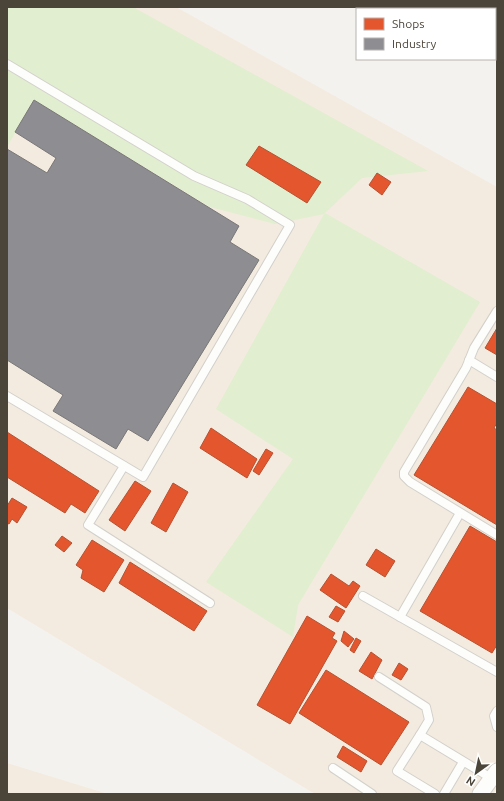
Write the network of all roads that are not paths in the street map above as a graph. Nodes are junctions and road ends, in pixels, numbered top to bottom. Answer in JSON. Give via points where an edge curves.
{"nodes":[{"id":1,"x":7,"y":64,"type":"edge"},
{"id":2,"x":497,"y":311,"type":"edge"},
{"id":3,"x":469,"y":360,"type":"junction"},
{"id":4,"x":497,"y":377,"type":"edge"},
{"id":5,"x":7,"y":396,"type":"edge"},
{"id":6,"x":124,"y":466,"type":"junction"},
{"id":7,"x":460,"y":513,"type":"junction"},
{"id":8,"x":497,"y":535,"type":"edge"},
{"id":9,"x":363,"y":596,"type":"dead end"},
{"id":10,"x":210,"y":603,"type":"dead end"},
{"id":11,"x":400,"y":617,"type":"junction"},
{"id":12,"x":497,"y":672,"type":"edge"},
{"id":13,"x":379,"y":677,"type":"dead end"},
{"id":14,"x":497,"y":711,"type":"edge"},
{"id":15,"x":497,"y":727,"type":"edge"},
{"id":16,"x":420,"y":735,"type":"junction"},
{"id":17,"x":463,"y":762,"type":"junction"},
{"id":18,"x":333,"y":768,"type":"dead end"},
{"id":19,"x":494,"y":774,"type":"edge"},
{"id":20,"x":372,"y":794,"type":"edge"},
{"id":21,"x":435,"y":794,"type":"edge"},
{"id":22,"x":444,"y":794,"type":"edge"},
{"id":23,"x":480,"y":794,"type":"edge"}],
"edges":[{"from":1,"to":6,"type":"lane","via":[[194,176],[247,199],[290,225],[143,477]]},
{"from":2,"to":3,"type":"lane"},
{"from":3,"to":4,"type":"lane"},
{"from":3,"to":7,"type":"lane","via":[[404,472],[404,476],[410,482]]},
{"from":5,"to":6,"type":"lane"},
{"from":6,"to":10,"type":"lane","via":[[88,525]]},
{"from":7,"to":8,"type":"lane"},
{"from":7,"to":11,"type":"lane"},
{"from":9,"to":11,"type":"lane"},
{"from":11,"to":12,"type":"lane"},
{"from":13,"to":16,"type":"lane","via":[[426,707],[429,720]]},
{"from":14,"to":15,"type":"lane","via":[[494,716]]},
{"from":16,"to":17,"type":"lane"},
{"from":16,"to":21,"type":"lane","via":[[398,771]]},
{"from":17,"to":19,"type":"lane"},
{"from":17,"to":22,"type":"lane"},
{"from":18,"to":20,"type":"lane"},
{"from":19,"to":23,"type":"street"}]}
